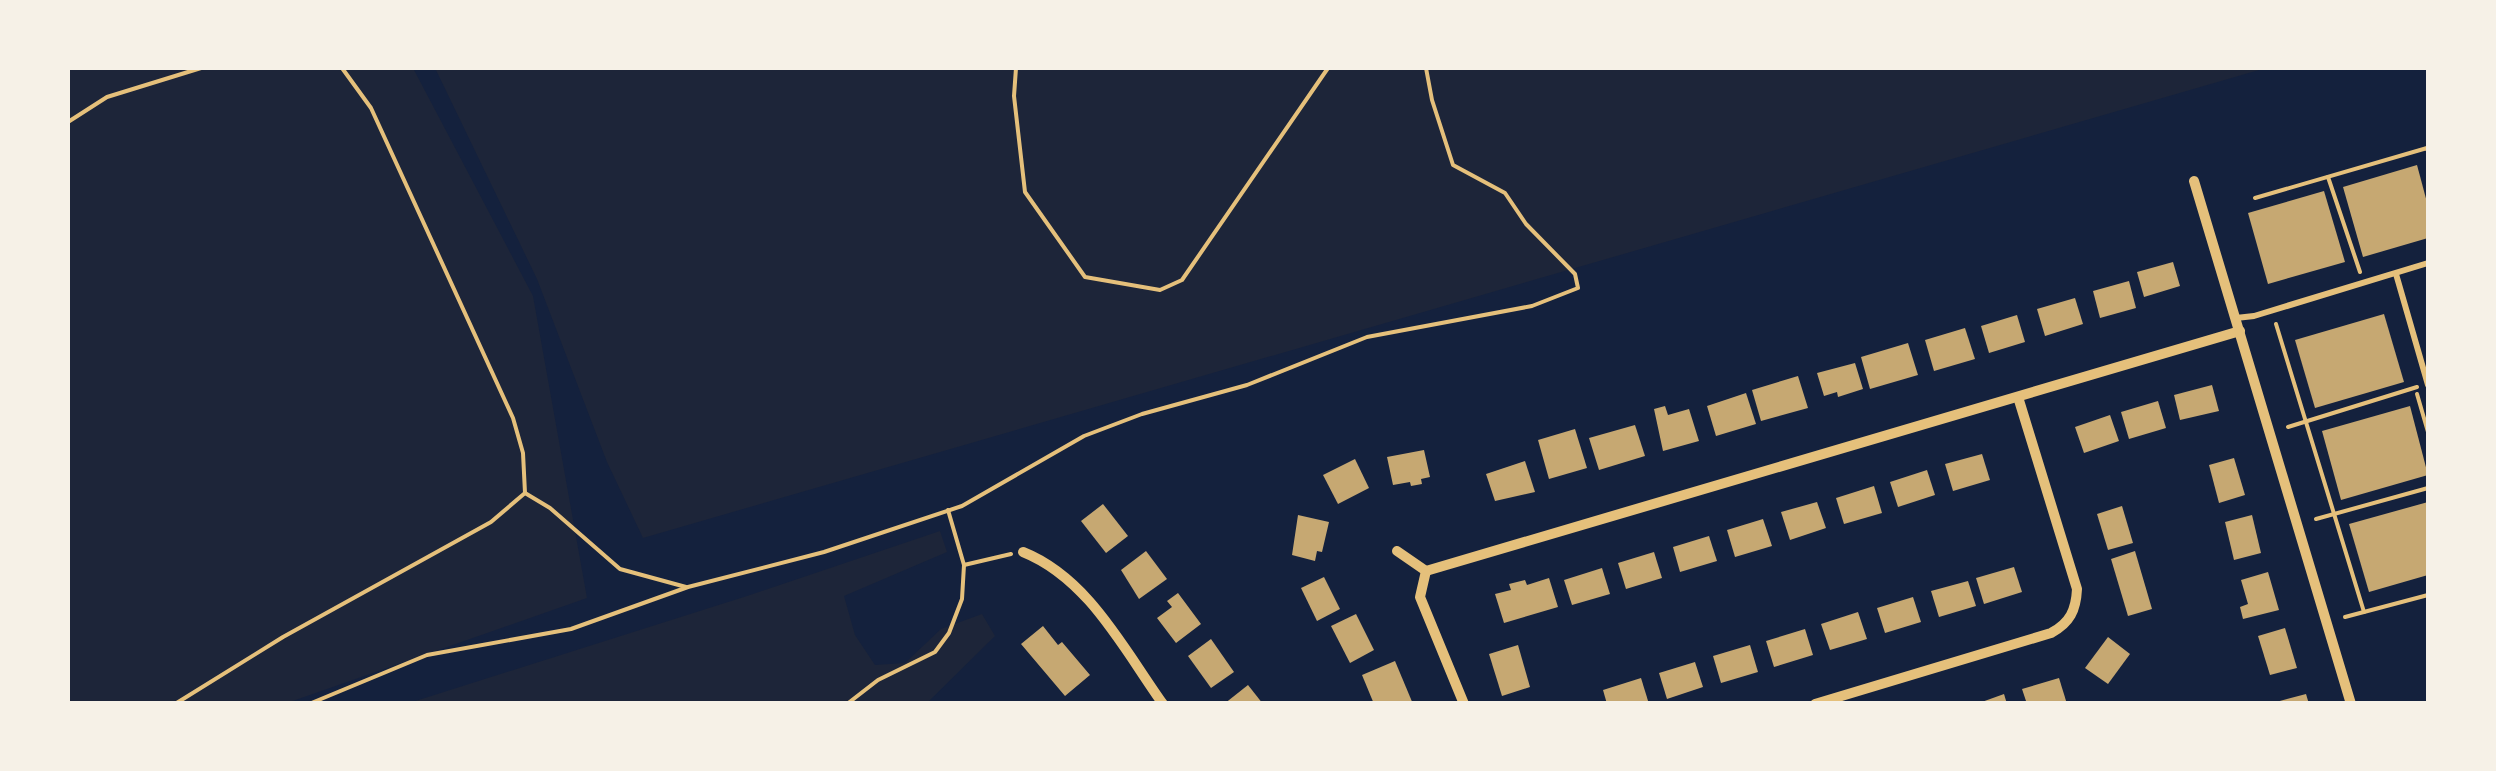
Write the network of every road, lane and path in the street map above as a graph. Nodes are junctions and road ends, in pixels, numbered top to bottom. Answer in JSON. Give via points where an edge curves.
{"nodes":[{"id":1,"x":201,"y":68,"type":"edge"},
{"id":2,"x":342,"y":68,"type":"edge"},
{"id":3,"x":1016,"y":68,"type":"edge"},
{"id":4,"x":1328,"y":68,"type":"edge"},
{"id":5,"x":1426,"y":68,"type":"edge"},
{"id":6,"x":68,"y":122,"type":"edge"},
{"id":7,"x":2428,"y":152,"type":"edge"},
{"id":8,"x":2328,"y":177,"type":"junction"},
{"id":9,"x":2194,"y":181,"type":"dead end"},
{"id":10,"x":2255,"y":198,"type":"dead end"},
{"id":11,"x":2428,"y":263,"type":"edge"},
{"id":12,"x":2396,"y":274,"type":"junction"},
{"id":13,"x":2364,"y":283,"type":"junction"},
{"id":14,"x":2236,"y":318,"type":"junction"},
{"id":15,"x":2276,"y":324,"type":"dead end"},
{"id":16,"x":2240,"y":331,"type":"junction"},
{"id":17,"x":2428,"y":384,"type":"edge"},
{"id":18,"x":2416,"y":388,"type":"junction"},
{"id":19,"x":2018,"y":396,"type":"junction"},
{"id":20,"x":2306,"y":421,"type":"junction"},
{"id":21,"x":2288,"y":427,"type":"dead end"},
{"id":22,"x":2428,"y":432,"type":"edge"},
{"id":23,"x":2428,"y":488,"type":"edge"},
{"id":24,"x":525,"y":494,"type":"junction"},
{"id":25,"x":948,"y":510,"type":"junction"},
{"id":26,"x":2335,"y":514,"type":"junction"},
{"id":27,"x":2316,"y":519,"type":"dead end"},
{"id":28,"x":1023,"y":552,"type":"joint"},
{"id":29,"x":1397,"y":552,"type":"dead end"},
{"id":30,"x":964,"y":565,"type":"junction"},
{"id":31,"x":1426,"y":571,"type":"junction"},
{"id":32,"x":688,"y":587,"type":"junction"},
{"id":33,"x":2428,"y":595,"type":"edge"},
{"id":34,"x":2364,"y":612,"type":"junction"},
{"id":35,"x":2344,"y":618,"type":"dead end"},
{"id":36,"x":174,"y":704,"type":"edge"},
{"id":37,"x":309,"y":704,"type":"edge"},
{"id":38,"x":847,"y":704,"type":"edge"},
{"id":39,"x":1162,"y":704,"type":"edge"},
{"id":40,"x":1464,"y":704,"type":"edge"},
{"id":41,"x":1815,"y":704,"type":"edge"},
{"id":42,"x":2351,"y":704,"type":"edge"}],
"edges":[{"from":1,"to":6,"type":"path","via":[[107,96]]},
{"from":2,"to":24,"type":"path","via":[[371,108],[514,418]]},
{"from":3,"to":4,"type":"path","via":[[1025,192],[1085,276],[1160,290],[1182,280]]},
{"from":5,"to":25,"type":"path","via":[[1453,165],[1505,193],[1575,274],[1578,288],[1532,306],[1367,337],[1246,385],[1142,414],[1084,436]]},
{"from":7,"to":8,"type":"path"},
{"from":8,"to":10,"type":"path"},
{"from":8,"to":13,"type":"path"},
{"from":9,"to":14,"type":"street"},
{"from":11,"to":12,"type":"lane"},
{"from":12,"to":13,"type":"lane"},
{"from":12,"to":17,"type":"lane"},
{"from":13,"to":14,"type":"lane"},
{"from":14,"to":16,"type":"street"},
{"from":15,"to":20,"type":"path"},
{"from":16,"to":19,"type":"street"},
{"from":16,"to":42,"type":"street"},
{"from":17,"to":18,"type":"path"},
{"from":18,"to":20,"type":"path"},
{"from":18,"to":22,"type":"path"},
{"from":19,"to":31,"type":"street"},
{"from":19,"to":41,"type":"street","via":[[2076,589],[2071,616],[2051,633]]},
{"from":20,"to":21,"type":"path"},
{"from":20,"to":26,"type":"path"},
{"from":23,"to":26,"type":"path"},
{"from":24,"to":32,"type":"path","via":[[620,569]]},
{"from":24,"to":36,"type":"path","via":[[491,522]]},
{"from":25,"to":30,"type":"path"},
{"from":25,"to":32,"type":"path","via":[[824,552]]},
{"from":26,"to":27,"type":"path"},
{"from":26,"to":34,"type":"path"},
{"from":28,"to":30,"type":"path"},
{"from":28,"to":39,"type":"street","via":[[1059,569],[1079,588]]},
{"from":29,"to":31,"type":"street"},
{"from":30,"to":38,"type":"path","via":[[950,633],[934,652]]},
{"from":31,"to":40,"type":"street","via":[[1420,596]]},
{"from":32,"to":37,"type":"path","via":[[572,629],[428,655]]},
{"from":33,"to":34,"type":"path"},
{"from":34,"to":35,"type":"path"}]}
